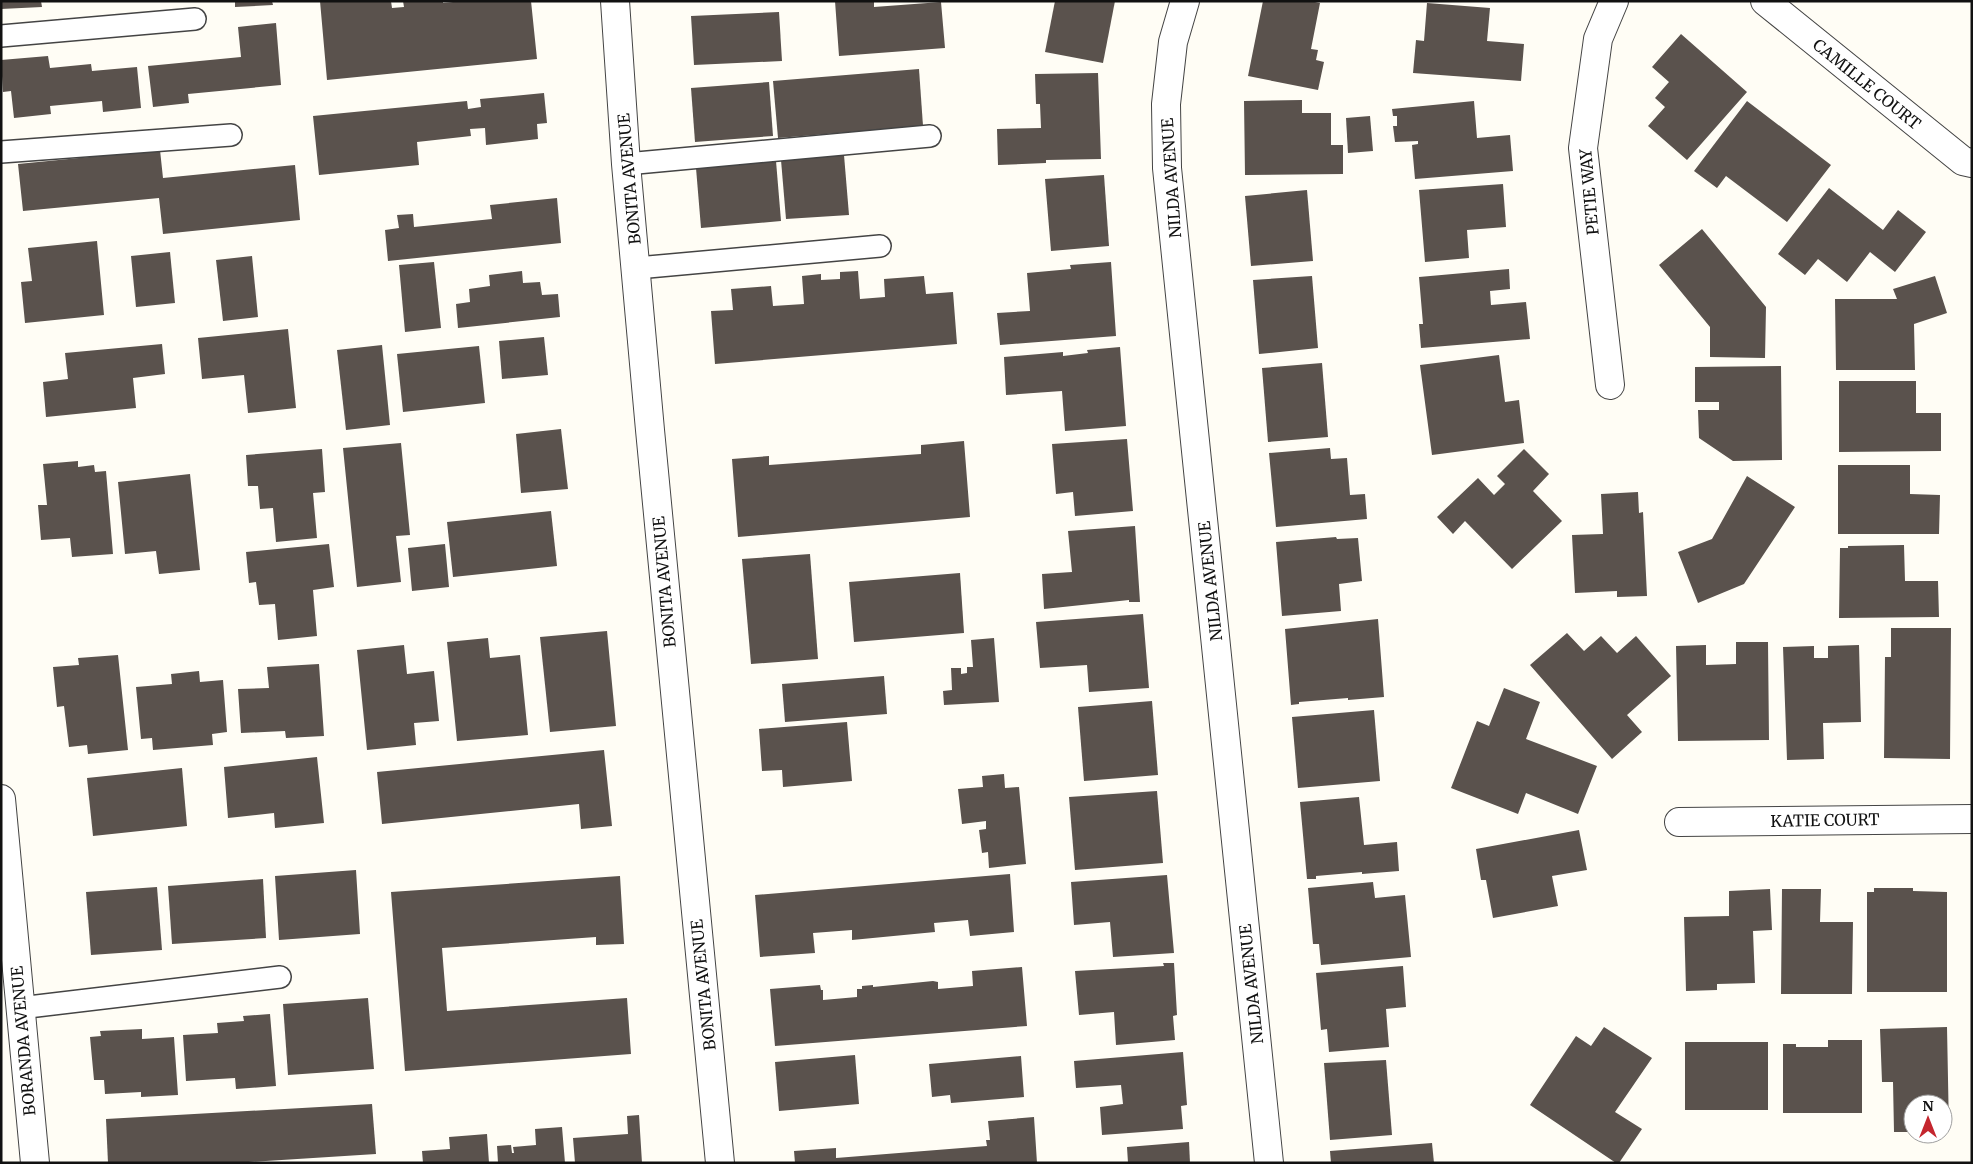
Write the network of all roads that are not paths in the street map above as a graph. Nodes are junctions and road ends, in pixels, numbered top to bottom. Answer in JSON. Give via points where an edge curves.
{"nodes":[{"id":1,"x":615,"y":1,"type":"edge"},
{"id":2,"x":1184,"y":1,"type":"edge"},
{"id":3,"x":1614,"y":1,"type":"edge"},
{"id":4,"x":1765,"y":1,"type":"edge"},
{"id":5,"x":196,"y":19,"type":"dead end"},
{"id":6,"x":1,"y":36,"type":"edge"},
{"id":7,"x":231,"y":135,"type":"dead end"},
{"id":8,"x":930,"y":136,"type":"dead end"},
{"id":9,"x":1,"y":152,"type":"edge"},
{"id":10,"x":1972,"y":163,"type":"edge"},
{"id":11,"x":626,"y":164,"type":"junction"},
{"id":12,"x":880,"y":246,"type":"dead end"},
{"id":13,"x":637,"y":268,"type":"junction"},
{"id":14,"x":1610,"y":386,"type":"dead end"},
{"id":15,"x":1,"y":799,"type":"edge"},
{"id":16,"x":1972,"y":819,"type":"edge"},
{"id":17,"x":1679,"y":822,"type":"dead end"},
{"id":18,"x":9,"y":971,"type":"edge"},
{"id":19,"x":280,"y":976,"type":"dead end"},
{"id":20,"x":20,"y":1008,"type":"junction"},
{"id":21,"x":35,"y":1163,"type":"edge"},
{"id":22,"x":720,"y":1163,"type":"edge"},
{"id":23,"x":1269,"y":1163,"type":"edge"}],
"edges":[{"from":1,"to":11,"type":"street","name":"BONITA AVENUE"},
{"from":2,"to":23,"type":"street","name":"NILDA AVENUE","via":[[1173,42],[1166,104],[1167,168]]},
{"from":3,"to":14,"type":"street","name":"PETIE WAY","via":[[1598,38],[1583,148]]},
{"from":4,"to":10,"type":"street","name":"CAMILLE COURT","via":[[1963,161]]},
{"from":5,"to":6,"type":"lane"},
{"from":7,"to":9,"type":"lane"},
{"from":8,"to":11,"type":"lane"},
{"from":11,"to":13,"type":"street","name":"BONITA AVENUE"},
{"from":12,"to":13,"type":"lane"},
{"from":13,"to":22,"type":"street","name":"BONITA AVENUE"},
{"from":15,"to":18,"type":"street","name":"BORANDA AVENUE"},
{"from":16,"to":17,"type":"street","name":"KATIE COURT"},
{"from":18,"to":20,"type":"street","name":"BORANDA AVENUE"},
{"from":19,"to":20,"type":"lane"},
{"from":20,"to":21,"type":"street","name":"BORANDA AVENUE"}]}
